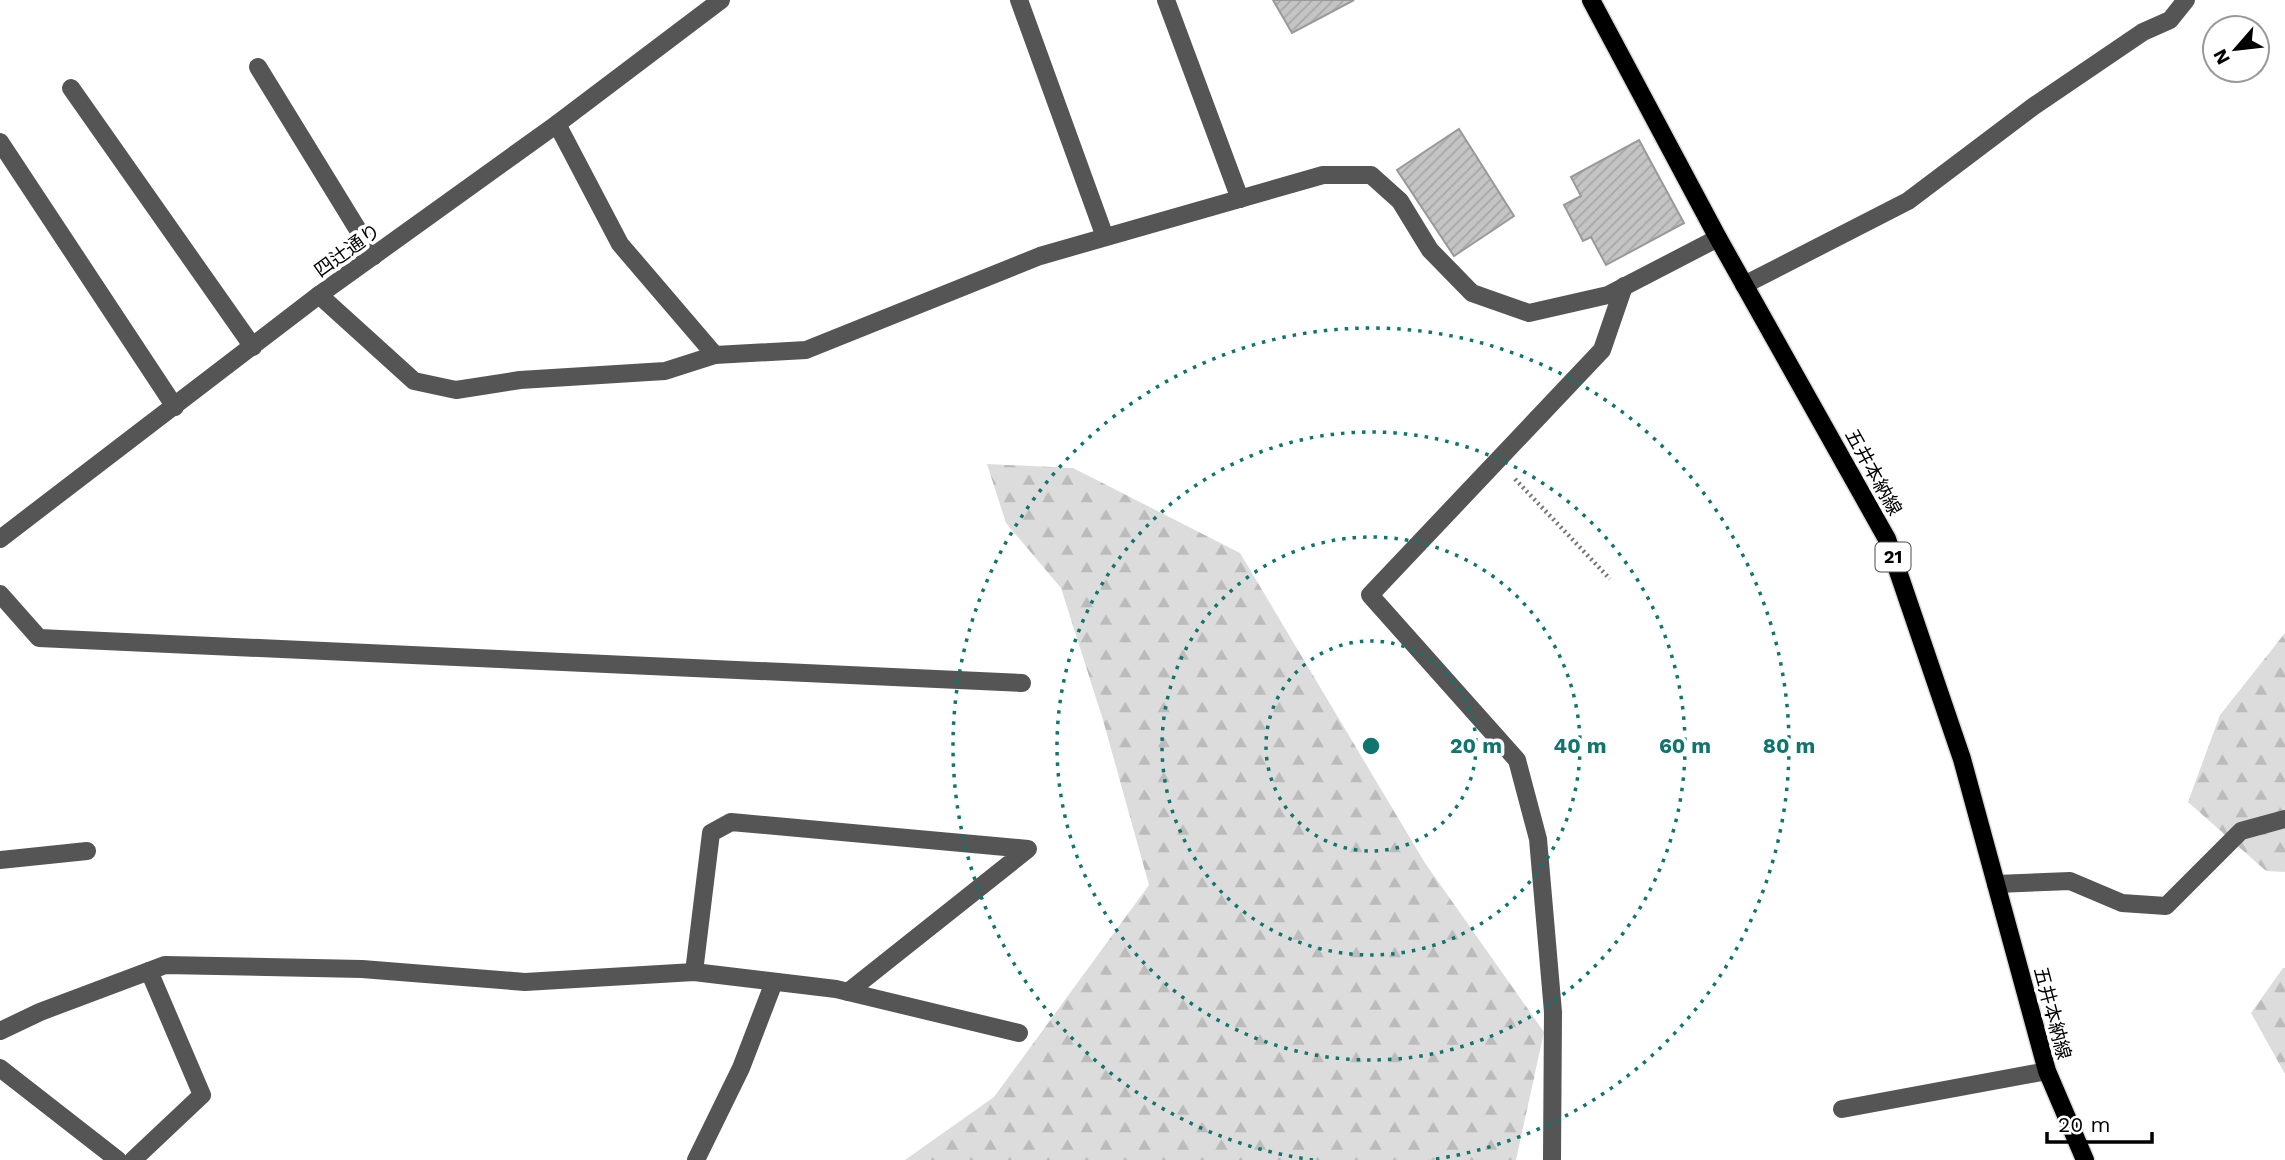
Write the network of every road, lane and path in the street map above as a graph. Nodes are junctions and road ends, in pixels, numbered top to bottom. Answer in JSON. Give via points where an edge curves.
{"nodes":[{"id":1,"x":721,"y":0,"type":"edge"},
{"id":2,"x":1019,"y":0,"type":"edge"},
{"id":3,"x":1166,"y":0,"type":"edge"},
{"id":4,"x":1591,"y":0,"type":"edge"},
{"id":5,"x":2186,"y":0,"type":"edge"},
{"id":6,"x":258,"y":67,"type":"dead end"},
{"id":7,"x":71,"y":88,"type":"dead end"},
{"id":8,"x":557,"y":124,"type":"junction"},
{"id":9,"x":0,"y":142,"type":"edge"},
{"id":10,"x":6,"y":163,"type":"edge"},
{"id":11,"x":1241,"y":199,"type":"junction"},
{"id":12,"x":1105,"y":237,"type":"junction"},
{"id":13,"x":1718,"y":239,"type":"junction"},
{"id":14,"x":374,"y":256,"type":"junction"},
{"id":15,"x":1744,"y":285,"type":"junction"},
{"id":16,"x":1623,"y":286,"type":"junction"},
{"id":17,"x":319,"y":295,"type":"junction"},
{"id":18,"x":253,"y":347,"type":"junction"},
{"id":19,"x":715,"y":355,"type":"junction"},
{"id":20,"x":175,"y":407,"type":"junction"},
{"id":21,"x":1497,"y":460,"type":"junction"},
{"id":22,"x":0,"y":539,"type":"edge"},
{"id":23,"x":1610,"y":579,"type":"dead end"},
{"id":24,"x":0,"y":594,"type":"edge"},
{"id":25,"x":1022,"y":683,"type":"dead end"},
{"id":26,"x":2285,"y":819,"type":"edge"},
{"id":27,"x":87,"y":851,"type":"dead end"},
{"id":28,"x":0,"y":860,"type":"edge"},
{"id":29,"x":1996,"y":884,"type":"junction"},
{"id":30,"x":149,"y":971,"type":"junction"},
{"id":31,"x":694,"y":972,"type":"junction"},
{"id":32,"x":774,"y":982,"type":"junction"},
{"id":33,"x":848,"y":992,"type":"junction"},
{"id":34,"x":0,"y":1031,"type":"edge"},
{"id":35,"x":1019,"y":1033,"type":"dead end"},
{"id":36,"x":0,"y":1068,"type":"edge"},
{"id":37,"x":2047,"y":1071,"type":"junction"},
{"id":38,"x":1842,"y":1109,"type":"dead end"},
{"id":39,"x":118,"y":1160,"type":"edge"},
{"id":40,"x":133,"y":1160,"type":"edge"},
{"id":41,"x":696,"y":1160,"type":"edge"},
{"id":42,"x":1552,"y":1160,"type":"edge"},
{"id":43,"x":2085,"y":1160,"type":"edge"}],
"edges":[{"from":1,"to":8,"type":"street","name":"四辻通り"},
{"from":2,"to":12,"type":"street"},
{"from":3,"to":11,"type":"street"},
{"from":4,"to":13,"type":"main road","name":"五井本納線","number":"21"},
{"from":5,"to":15,"type":"street","via":[[2170,20],[2143,32],[2034,106],[1908,201]]},
{"from":6,"to":14,"type":"street"},
{"from":7,"to":18,"type":"street"},
{"from":8,"to":14,"type":"street","name":"四辻通り"},
{"from":8,"to":19,"type":"street","via":[[620,244]]},
{"from":9,"to":10,"type":"street"},
{"from":10,"to":20,"type":"street"},
{"from":11,"to":12,"type":"street"},
{"from":11,"to":16,"type":"street","via":[[1323,175],[1371,175],[1399,201],[1430,250],[1472,293],[1529,313],[1608,295]]},
{"from":12,"to":19,"type":"street","via":[[1040,256],[806,350]]},
{"from":13,"to":15,"type":"main road","name":"五井本納線","number":"21"},
{"from":13,"to":16,"type":"street"},
{"from":14,"to":17,"type":"street","name":"四辻通り"},
{"from":15,"to":29,"type":"main road","name":"五井本納線","number":"21","via":[[1887,539],[1962,759]]},
{"from":16,"to":21,"type":"street","via":[[1602,350]]},
{"from":17,"to":18,"type":"street","name":"四辻通り"},
{"from":17,"to":19,"type":"street","via":[[414,381],[456,390],[520,380],[664,371]]},
{"from":18,"to":20,"type":"street","name":"四辻通り"},
{"from":20,"to":22,"type":"street","name":"四辻通り"},
{"from":21,"to":23,"type":"path"},
{"from":21,"to":42,"type":"street","via":[[1370,595],[1517,760],[1538,839],[1553,1012]]},
{"from":24,"to":25,"type":"street","via":[[38,638]]},
{"from":26,"to":29,"type":"street","via":[[2241,831],[2166,906],[2122,903],[2070,881]]},
{"from":27,"to":28,"type":"street"},
{"from":29,"to":37,"type":"main road","name":"五井本納線","number":"21"},
{"from":30,"to":31,"type":"street","via":[[165,965],[362,970],[525,982]]},
{"from":30,"to":34,"type":"street"},
{"from":30,"to":40,"type":"street","via":[[202,1095]]},
{"from":31,"to":32,"type":"street"},
{"from":31,"to":33,"type":"street","via":[[711,833],[731,822],[1028,849]]},
{"from":32,"to":33,"type":"street"},
{"from":32,"to":41,"type":"street","via":[[741,1068]]},
{"from":33,"to":35,"type":"street"},
{"from":36,"to":39,"type":"street"},
{"from":37,"to":38,"type":"street"},
{"from":37,"to":43,"type":"main road","name":"五井本納線","number":"21"}]}
